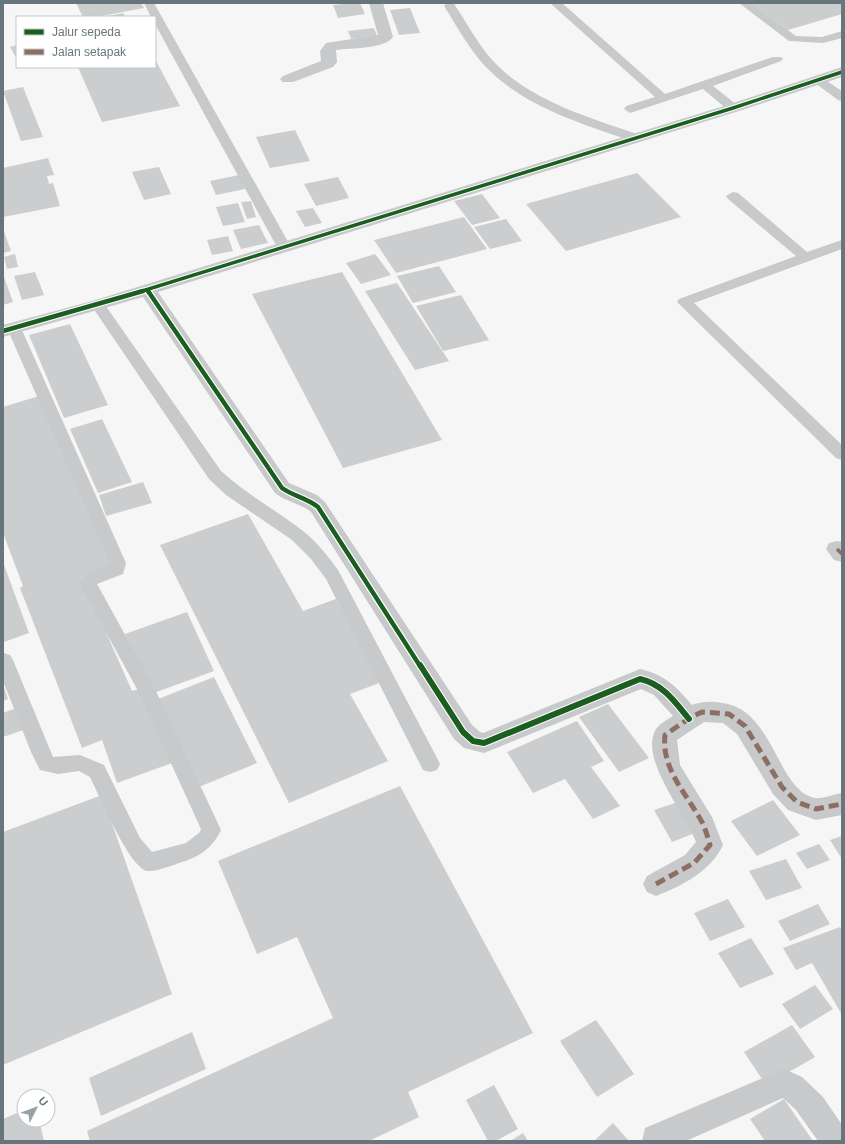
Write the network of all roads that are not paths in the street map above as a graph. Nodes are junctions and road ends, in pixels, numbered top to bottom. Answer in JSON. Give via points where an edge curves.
{"nodes":[{"id":1,"x":149,"y":3,"type":"edge"},
{"id":2,"x":376,"y":3,"type":"edge"},
{"id":3,"x":556,"y":3,"type":"edge"},
{"id":4,"x":744,"y":3,"type":"edge"},
{"id":5,"x":450,"y":6,"type":"dead end"},
{"id":6,"x":842,"y":34,"type":"edge"},
{"id":7,"x":777,"y":59,"type":"dead end"},
{"id":8,"x":842,"y":72,"type":"edge"},
{"id":9,"x":288,"y":79,"type":"dead end"},
{"id":10,"x":819,"y":80,"type":"junction"},
{"id":11,"x":705,"y":85,"type":"junction"},
{"id":12,"x":842,"y":97,"type":"edge"},
{"id":13,"x":664,"y":98,"type":"junction"},
{"id":14,"x":733,"y":108,"type":"junction"},
{"id":15,"x":630,"y":109,"type":"dead end"},
{"id":16,"x":636,"y":138,"type":"junction"},
{"id":17,"x":733,"y":196,"type":"dead end"},
{"id":18,"x":842,"y":244,"type":"edge"},
{"id":19,"x":284,"y":247,"type":"junction"},
{"id":20,"x":805,"y":257,"type":"junction"},
{"id":21,"x":147,"y":290,"type":"junction"},
{"id":22,"x":98,"y":306,"type":"junction"},
{"id":23,"x":8,"y":330,"type":"edge"},
{"id":24,"x":842,"y":454,"type":"edge"},
{"id":25,"x":4,"y":660,"type":"dead end"},
{"id":26,"x":689,"y":719,"type":"junction"},
{"id":27,"x":430,"y":764,"type":"dead end"},
{"id":28,"x":842,"y":804,"type":"edge"},
{"id":29,"x":656,"y":884,"type":"dead end"},
{"id":30,"x":656,"y":1139,"type":"dead end"},
{"id":31,"x":835,"y":1141,"type":"edge"}],
"edges":[{"from":1,"to":19,"type":"lane"},
{"from":2,"to":9,"type":"street","via":[[386,37],[378,41],[331,46],[327,51],[330,62],[328,64]]},
{"from":3,"to":13,"type":"lane"},
{"from":4,"to":6,"type":"lane","via":[[792,39],[823,40]]},
{"from":5,"to":16,"type":"lane","via":[[494,68],[529,94]]},
{"from":7,"to":11,"type":"lane"},
{"from":8,"to":10,"type":"street"},
{"from":10,"to":12,"type":"lane"},
{"from":10,"to":14,"type":"street"},
{"from":11,"to":13,"type":"lane"},
{"from":11,"to":14,"type":"lane"},
{"from":13,"to":15,"type":"lane"},
{"from":14,"to":16,"type":"street"},
{"from":16,"to":19,"type":"street"},
{"from":17,"to":20,"type":"lane"},
{"from":18,"to":20,"type":"lane"},
{"from":19,"to":21,"type":"street"},
{"from":20,"to":24,"type":"lane","via":[[684,302]]},
{"from":21,"to":22,"type":"street"},
{"from":21,"to":26,"type":"street","via":[[282,488],[288,494],[306,498],[318,507],[463,732],[473,741],[484,743],[640,679],[661,686]]},
{"from":22,"to":23,"type":"street"},
{"from":22,"to":27,"type":"lane","via":[[215,475],[232,491],[298,536],[317,554],[332,575]]},
{"from":23,"to":25,"type":"lane","via":[[118,564],[117,569],[93,578],[88,583],[145,687],[210,830],[208,839],[196,848],[148,862],[133,844],[97,771],[80,763],[58,766],[47,764]]},
{"from":26,"to":28,"type":"street","via":[[706,711],[723,711],[738,718],[786,794],[798,805],[821,809]]},
{"from":26,"to":29,"type":"street","via":[[665,735],[664,744],[668,767],[703,825],[710,845],[694,863]]},
{"from":30,"to":31,"type":"street","via":[[784,1083],[802,1094]]}]}
